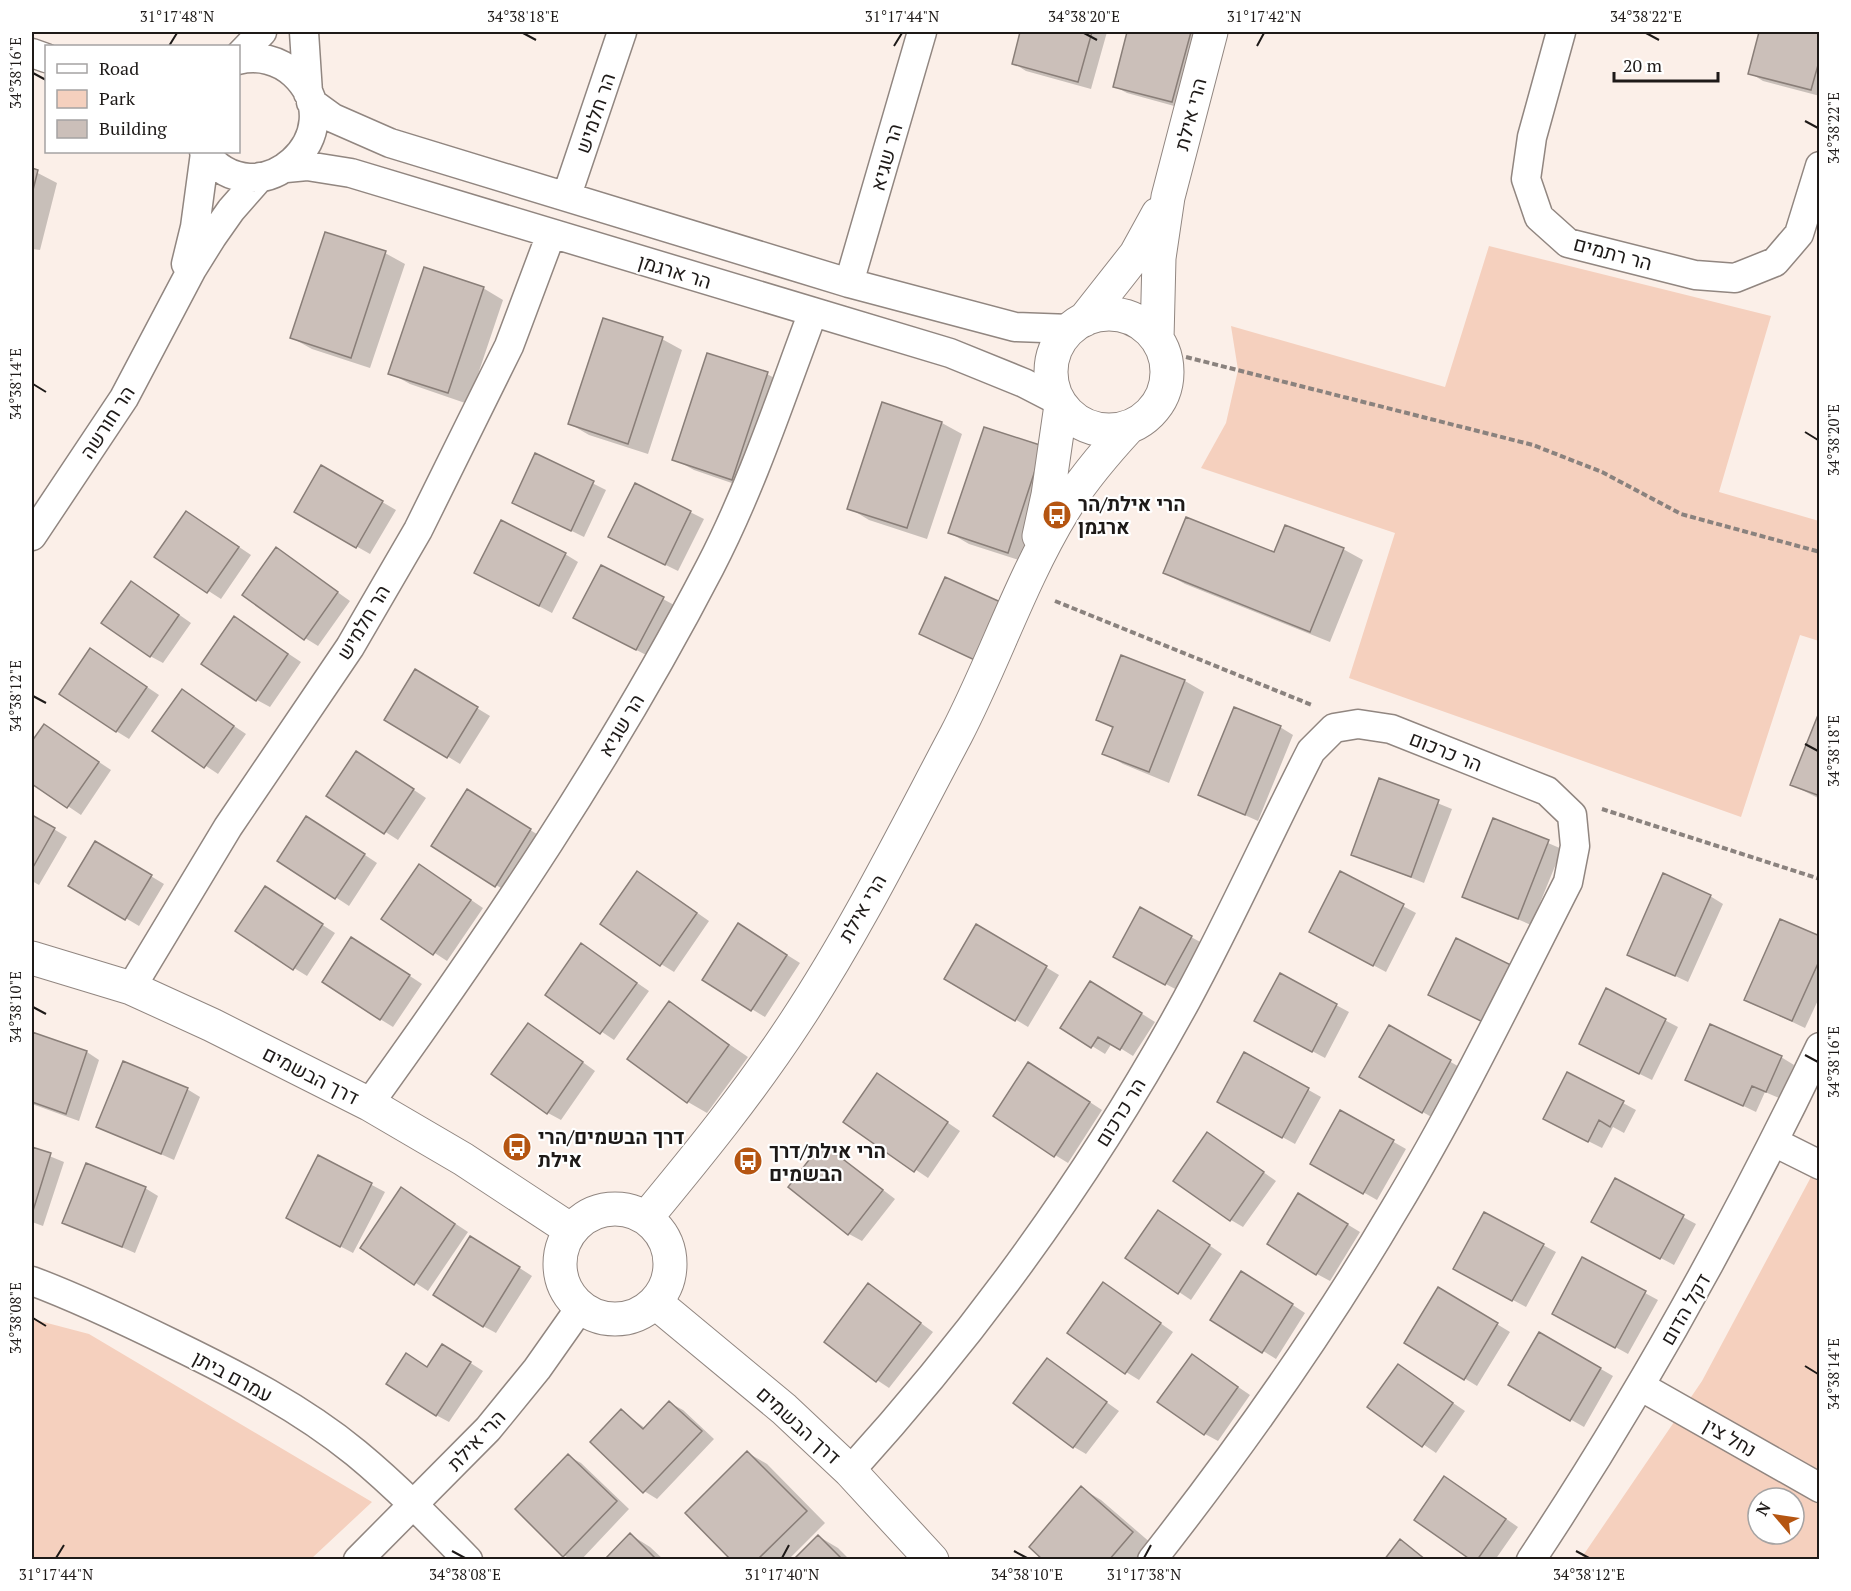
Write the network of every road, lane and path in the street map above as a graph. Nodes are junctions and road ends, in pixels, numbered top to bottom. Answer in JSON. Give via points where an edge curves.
{"nodes":[{"id":1,"x":262,"y":32,"type":"edge"},
{"id":2,"x":304,"y":32,"type":"edge"},
{"id":3,"x":622,"y":32,"type":"edge"},
{"id":4,"x":922,"y":32,"type":"edge"},
{"id":5,"x":1211,"y":32,"type":"edge"},
{"id":6,"x":1561,"y":32,"type":"edge"},
{"id":7,"x":240,"y":57,"type":"edge"},
{"id":8,"x":240,"y":59,"type":"edge"},
{"id":9,"x":309,"y":97,"type":"junction"},
{"id":10,"x":204,"y":153,"type":"edge"},
{"id":11,"x":205,"y":153,"type":"edge"},
{"id":12,"x":1820,"y":166,"type":"edge"},
{"id":13,"x":273,"y":173,"type":"junction"},
{"id":14,"x":567,"y":195,"type":"junction"},
{"id":15,"x":1168,"y":197,"type":"junction"},
{"id":16,"x":551,"y":234,"type":"junction"},
{"id":17,"x":849,"y":284,"type":"junction"},
{"id":18,"x":174,"y":303,"type":"junction"},
{"id":19,"x":813,"y":312,"type":"junction"},
{"id":20,"x":1078,"y":325,"type":"junction"},
{"id":21,"x":1160,"y":345,"type":"junction"},
{"id":22,"x":1059,"y":402,"type":"junction"},
{"id":23,"x":1129,"y":427,"type":"junction"},
{"id":24,"x":32,"y":536,"type":"edge"},
{"id":25,"x":1820,"y":552,"type":"edge"},
{"id":26,"x":1027,"y":579,"type":"junction"},
{"id":27,"x":1358,"y":724,"type":"junction"},
{"id":28,"x":1547,"y":791,"type":"junction"},
{"id":29,"x":1820,"y":879,"type":"edge"},
{"id":30,"x":32,"y":958,"type":"edge"},
{"id":31,"x":131,"y":988,"type":"junction"},
{"id":32,"x":1820,"y":1047,"type":"edge"},
{"id":33,"x":369,"y":1104,"type":"junction"},
{"id":34,"x":1774,"y":1142,"type":"junction"},
{"id":35,"x":1820,"y":1165,"type":"edge"},
{"id":36,"x":646,"y":1218,"type":"junction"},
{"id":37,"x":571,"y":1230,"type":"junction"},
{"id":38,"x":32,"y":1281,"type":"edge"},
{"id":39,"x":656,"y":1302,"type":"junction"},
{"id":40,"x":580,"y":1308,"type":"junction"},
{"id":41,"x":1640,"y":1386,"type":"junction"},
{"id":42,"x":850,"y":1471,"type":"junction"},
{"id":43,"x":1820,"y":1488,"type":"edge"},
{"id":44,"x":414,"y":1505,"type":"junction"},
{"id":45,"x":358,"y":1560,"type":"edge"},
{"id":46,"x":468,"y":1560,"type":"edge"},
{"id":47,"x":932,"y":1560,"type":"edge"},
{"id":48,"x":1152,"y":1560,"type":"edge"},
{"id":49,"x":1531,"y":1560,"type":"edge"}],
"edges":[{"from":1,"to":7,"type":"street"},
{"from":2,"to":9,"type":"street"},
{"from":3,"to":14,"type":"street","name":"הר חלמיש"},
{"from":4,"to":17,"type":"street","name":"הר שגיא"},
{"from":5,"to":15,"type":"street","name":"הרי אילת"},
{"from":6,"to":12,"type":"street","name":"הר רתמים","via":[[1532,137],[1526,179],[1539,217],[1568,243],[1695,275],[1735,278],[1775,261],[1799,234]]},
{"from":8,"to":9,"type":"street","name":"הר ארגמן","via":[[282,65],[297,77]]},
{"from":9,"to":13,"type":"street","name":"הר חורשה","via":[[313,121],[309,140],[299,156]]},
{"from":9,"to":14,"type":"street","name":"הר ארגמן","via":[[333,118],[390,143]]},
{"from":10,"to":18,"type":"street","name":"הר חורשה","via":[[195,227]]},
{"from":11,"to":13,"type":"street","name":"הר ארגמן","via":[[225,171],[242,177]]},
{"from":13,"to":16,"type":"street","name":"הר ארגמן","via":[[307,166],[351,173]]},
{"from":13,"to":18,"type":"street","name":"הר חורשה","via":[[231,210]]},
{"from":14,"to":17,"type":"street","name":"הר ארגמן"},
{"from":15,"to":20,"type":"street","name":"הרי אילת","via":[[1136,254]]},
{"from":15,"to":21,"type":"street","name":"הרי אילת","via":[[1159,258]]},
{"from":16,"to":19,"type":"street","name":"הר ארגמן"},
{"from":16,"to":31,"type":"street","name":"הר חלמיש","via":[[509,346],[418,530],[350,647],[228,827]]},
{"from":17,"to":20,"type":"street","name":"הר ארגמן","via":[[1016,327]]},
{"from":18,"to":24,"type":"street","name":"הר חורשה","via":[[124,398]]},
{"from":19,"to":22,"type":"street","name":"הר ארגמן","via":[[950,353]]},
{"from":19,"to":33,"type":"street","name":"הר שגיא","via":[[764,442],[711,565],[645,686],[546,848]]},
{"from":20,"to":21,"type":"street","via":[[1110,314],[1124,316],[1137,321]]},
{"from":20,"to":22,"type":"street","via":[[1056,349],[1052,362],[1051,375]]},
{"from":21,"to":23,"type":"street","via":[[1167,376],[1162,396],[1151,412]]},
{"from":21,"to":25,"type":"path","via":[[1533,445],[1602,472],[1681,514]]},
{"from":22,"to":23,"type":"street","via":[[1080,423],[1091,428]]},
{"from":22,"to":26,"type":"street","name":"הרי אילת","via":[[1048,495]]},
{"from":23,"to":26,"type":"street","name":"הרי אילת","via":[[1091,470],[1063,511]]},
{"from":26,"to":27,"type":"path"},
{"from":26,"to":36,"type":"street","name":"הרי אילת","via":[[982,684],[888,864],[797,1019],[736,1108]]},
{"from":27,"to":28,"type":"street","name":"הר כרכום","via":[[1391,729]]},
{"from":27,"to":42,"type":"street","name":"הר כרכום","via":[[1334,728],[1311,751],[1187,999],[1138,1085],[1069,1191],[918,1396]]},
{"from":28,"to":29,"type":"path"},
{"from":28,"to":48,"type":"street","name":"הר כרכום","via":[[1572,815],[1575,846],[1568,882],[1462,1090],[1394,1211],[1283,1382]]},
{"from":30,"to":31,"type":"street","name":"דרך הבשמים"},
{"from":31,"to":33,"type":"street","name":"דרך הבשמים"},
{"from":32,"to":34,"type":"street","name":"דקל הדום"},
{"from":33,"to":37,"type":"street","name":"דרך הבשמים","via":[[463,1159]]},
{"from":34,"to":35,"type":"street"},
{"from":34,"to":41,"type":"street","name":"דקל הדום","via":[[1708,1270]]},
{"from":36,"to":37,"type":"street","via":[[634,1212],[606,1209],[593,1213]]},
{"from":36,"to":39,"type":"street","via":[[664,1238],[670,1264],[669,1278]]},
{"from":37,"to":40,"type":"street","via":[[560,1252],[560,1277]]},
{"from":38,"to":44,"type":"street","name":"עמרם ביתן","via":[[83,1300],[242,1377],[355,1452]]},
{"from":39,"to":40,"type":"street","via":[[636,1316],[613,1320],[601,1319]]},
{"from":39,"to":42,"type":"street","name":"דרך הבשמים"},
{"from":40,"to":44,"type":"street","name":"הרי אילת","via":[[488,1429]]},
{"from":41,"to":43,"type":"street","name":"נחל צין"},
{"from":41,"to":49,"type":"street","name":"דקל הדום"},
{"from":42,"to":47,"type":"street","name":"דרך הבשמים"},
{"from":44,"to":45,"type":"street","name":"הרי אילת"},
{"from":44,"to":46,"type":"street","name":"עמרם ביתן"}]}
